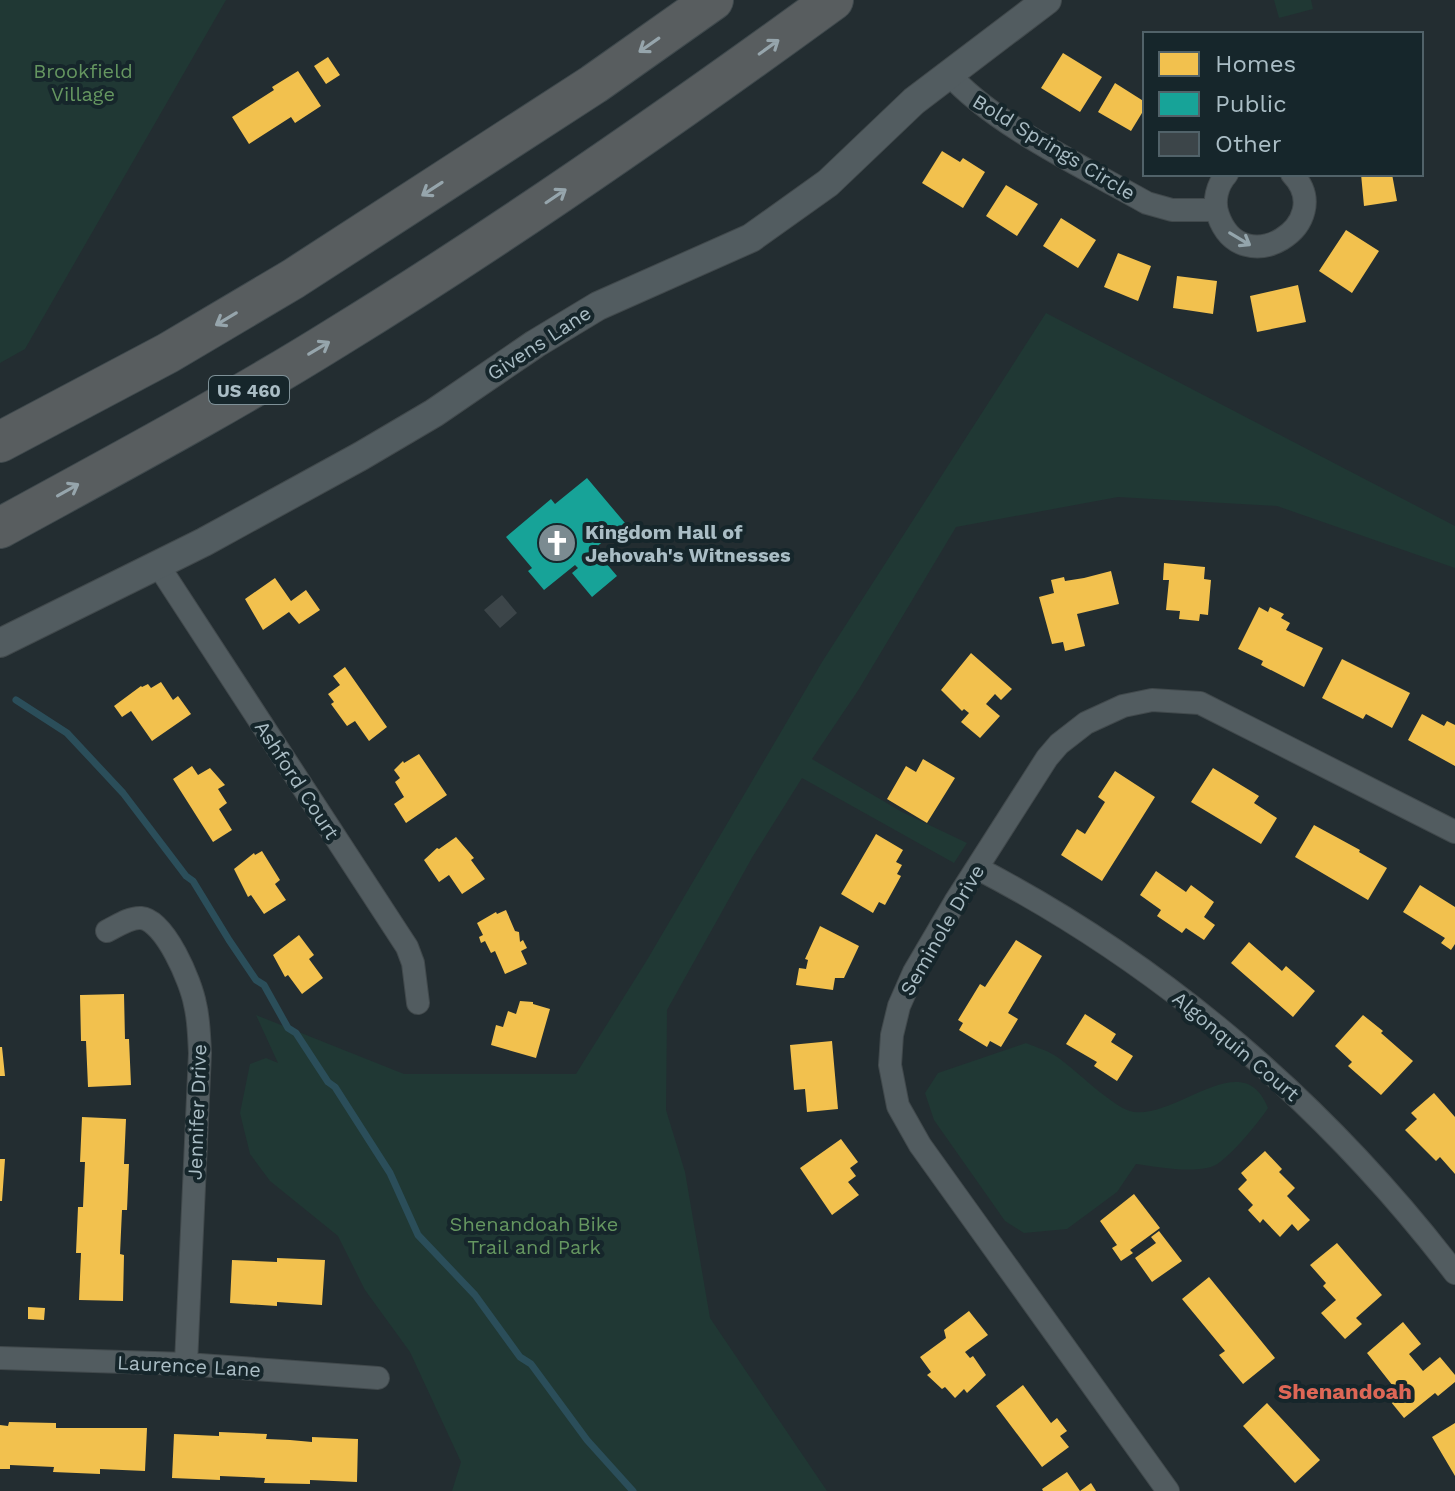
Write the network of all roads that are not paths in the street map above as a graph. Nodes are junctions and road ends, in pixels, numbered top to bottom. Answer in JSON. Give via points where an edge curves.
{"nodes":[{"id":1,"x":713,"y":0,"type":"edge"},
{"id":2,"x":833,"y":0,"type":"edge"},
{"id":3,"x":1047,"y":0,"type":"edge"},
{"id":4,"x":948,"y":73,"type":"junction"},
{"id":5,"x":1226,"y":176,"type":"edge"},
{"id":6,"x":1293,"y":176,"type":"edge"},
{"id":7,"x":1216,"y":210,"type":"junction"},
{"id":8,"x":0,"y":442,"type":"edge"},
{"id":9,"x":0,"y":528,"type":"edge"},
{"id":10,"x":158,"y":565,"type":"junction"},
{"id":11,"x":0,"y":643,"type":"edge"},
{"id":12,"x":1455,"y":832,"type":"edge"},
{"id":13,"x":977,"y":868,"type":"junction"},
{"id":14,"x":107,"y":931,"type":"dead end"},
{"id":15,"x":418,"y":1003,"type":"dead end"},
{"id":16,"x":1455,"y":1273,"type":"edge"},
{"id":17,"x":0,"y":1358,"type":"edge"},
{"id":18,"x":186,"y":1364,"type":"junction"},
{"id":19,"x":378,"y":1378,"type":"dead end"},
{"id":20,"x":1168,"y":1491,"type":"edge"}],
"edges":[{"from":1,"to":8,"type":"highway","one_way":true,"via":[[594,84],[293,279]]},
{"from":9,"to":2,"type":"highway","number":"US 460","one_way":true,"via":[[335,339],[634,143]]},
{"from":3,"to":4,"type":"street","name":"Givens Lane"},
{"from":4,"to":7,"type":"street","name":"Bold Springs Circle","via":[[964,92],[1002,119],[1147,203],[1172,210]]},
{"from":4,"to":10,"type":"street","name":"Givens Lane","via":[[828,183],[751,238],[598,306],[386,442]]},
{"from":5,"to":7,"type":"street"},
{"from":7,"to":6,"type":"street","one_way":true,"via":[[1235,239],[1251,246],[1284,240],[1303,212],[1303,195]]},
{"from":10,"to":11,"type":"street","name":"Givens Lane"},
{"from":10,"to":15,"type":"street","name":"Ashford Court","via":[[407,947]]},
{"from":12,"to":13,"type":"street","name":"Seminole Drive","via":[[1200,703],[1152,700],[1123,706],[1071,732],[1047,758]]},
{"from":13,"to":16,"type":"street","name":"Algonquin Court","via":[[1098,939],[1234,1040],[1342,1140]]},
{"from":13,"to":20,"type":"street","name":"Seminole Drive","via":[[899,1006],[890,1065],[898,1106],[938,1172]]},
{"from":14,"to":18,"type":"street","name":"Jennifer Drive","via":[[136,918],[157,925],[183,971],[198,1017]]},
{"from":17,"to":18,"type":"street","name":"Laurence Lane"},
{"from":18,"to":19,"type":"street","name":"Laurence Lane"}]}
